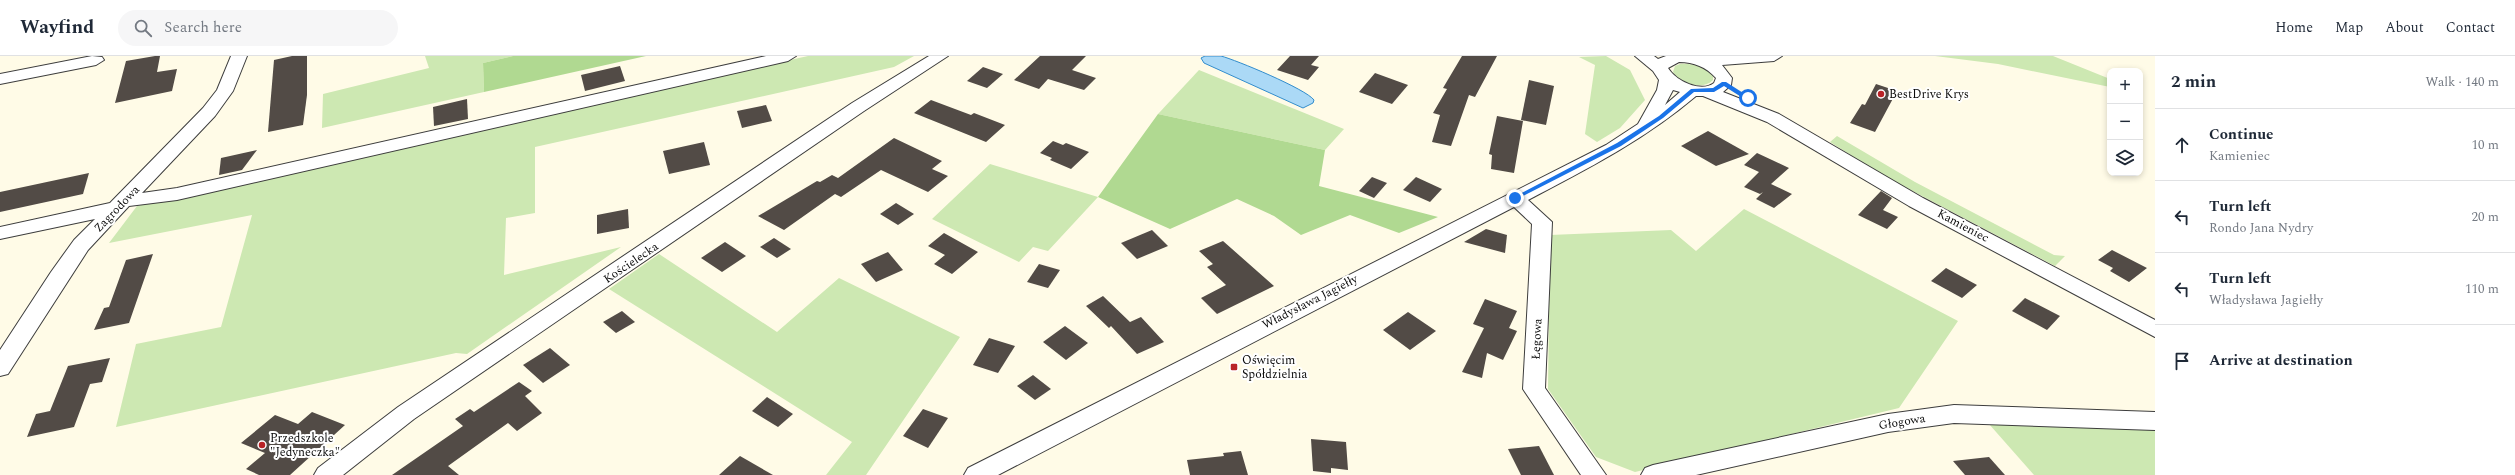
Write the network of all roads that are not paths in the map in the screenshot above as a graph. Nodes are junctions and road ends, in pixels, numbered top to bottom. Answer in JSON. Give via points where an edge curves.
{"nodes":[{"id":1,"x":239,"y":56,"type":"edge"},
{"id":2,"x":788,"y":56,"type":"edge"},
{"id":3,"x":940,"y":56,"type":"edge"},
{"id":4,"x":1644,"y":56,"type":"edge"},
{"id":5,"x":1675,"y":57,"type":"edge"},
{"id":6,"x":1772,"y":57,"type":"edge"},
{"id":7,"x":96,"y":60,"type":"dead end"},
{"id":8,"x":1705,"y":62,"type":"junction"},
{"id":9,"x":1664,"y":74,"type":"junction"},
{"id":10,"x":0,"y":79,"type":"edge"},
{"id":11,"x":1724,"y":81,"type":"junction"},
{"id":12,"x":1699,"y":91,"type":"junction"},
{"id":13,"x":1773,"y":118,"type":"junction"},
{"id":14,"x":1643,"y":128,"type":"junction"},
{"id":15,"x":1515,"y":198,"type":"junction"},
{"id":16,"x":121,"y":204,"type":"junction"},
{"id":17,"x":0,"y":233,"type":"edge"},
{"id":18,"x":2155,"y":329,"type":"edge"},
{"id":19,"x":0,"y":368,"type":"edge"},
{"id":20,"x":2155,"y":421,"type":"edge"},
{"id":21,"x":326,"y":475,"type":"edge"},
{"id":22,"x":976,"y":475,"type":"edge"},
{"id":23,"x":1594,"y":475,"type":"edge"},
{"id":24,"x":1653,"y":475,"type":"edge"}],
"edges":[{"from":1,"to":16,"type":"street","name":"Zagrodowa","via":[[225,91],[209,112]]},
{"from":2,"to":16,"type":"street","via":[[177,194]]},
{"from":3,"to":21,"type":"street","name":"Kościelecka","via":[[858,107],[406,414]]},
{"from":4,"to":9,"type":"street","name":"Kamieniec"},
{"from":5,"to":8,"type":"street"},
{"from":5,"to":9,"type":"street","via":[[1663,63]]},
{"from":6,"to":8,"type":"street"},
{"from":6,"to":11,"type":"street"},
{"from":7,"to":10,"type":"street"},
{"from":8,"to":11,"type":"street","name":"Kamieniec","via":[[1714,66]]},
{"from":9,"to":12,"type":"street","name":"Kamieniec"},
{"from":9,"to":14,"type":"street","name":"Władysława Jagiełły","via":[[1665,90]]},
{"from":11,"to":12,"type":"street","via":[[1721,88]]},
{"from":11,"to":13,"type":"street","name":"Kamieniec","via":[[1765,108]]},
{"from":12,"to":13,"type":"street","name":"Kamieniec"},
{"from":12,"to":14,"type":"street","name":"Władysława Jagiełły"},
{"from":13,"to":18,"type":"street","name":"Kamieniec","via":[[1916,202]]},
{"from":14,"to":15,"type":"street","name":"Władysława Jagiełły","via":[[1612,149]]},
{"from":15,"to":22,"type":"street","name":"Władysława Jagiełły"},
{"from":15,"to":23,"type":"street","name":"Łęgowa","via":[[1542,222],[1534,389]]},
{"from":16,"to":17,"type":"street"},
{"from":16,"to":19,"type":"street","name":"Zagrodowa","via":[[81,245]]},
{"from":20,"to":24,"type":"street","name":"Głogowa","via":[[1954,414],[1888,423]]}]}
